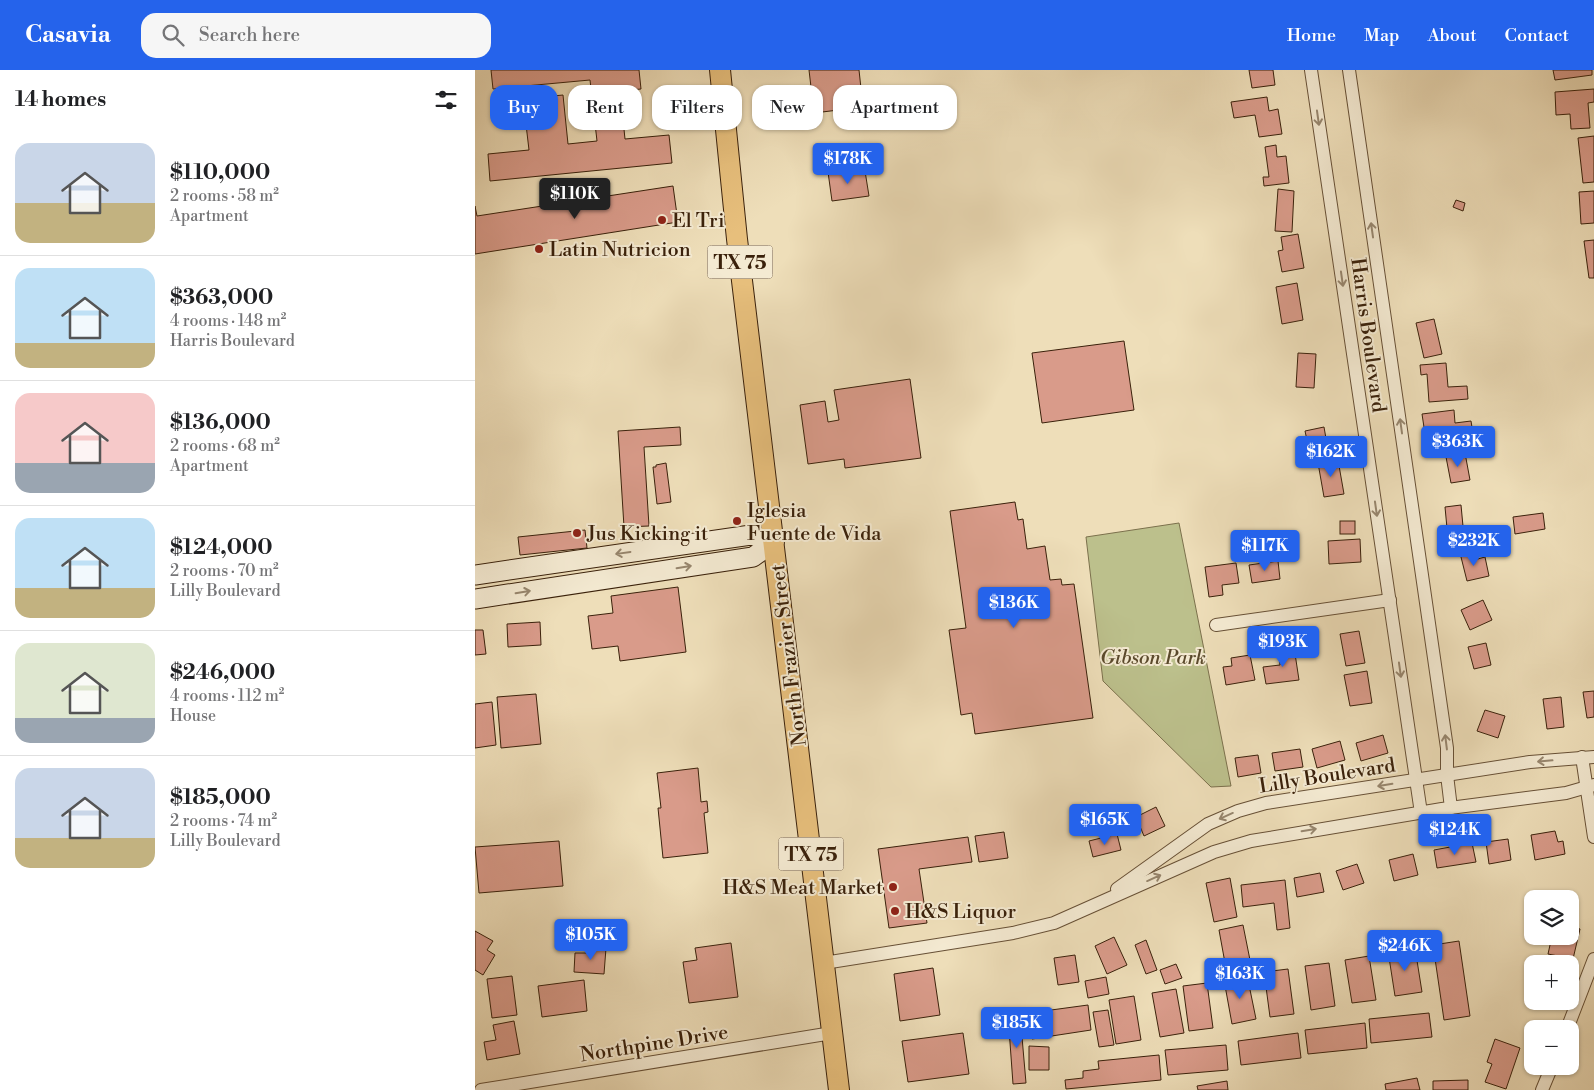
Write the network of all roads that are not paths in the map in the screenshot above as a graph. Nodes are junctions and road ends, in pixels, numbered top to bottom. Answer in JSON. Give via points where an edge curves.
{"nodes":[{"id":1,"x":720,"y":70,"type":"edge"},
{"id":2,"x":1311,"y":70,"type":"edge"},
{"id":3,"x":1349,"y":70,"type":"edge"},
{"id":4,"x":774,"y":542,"type":"junction"},
{"id":5,"x":475,"y":575,"type":"edge"},
{"id":6,"x":475,"y":600,"type":"edge"},
{"id":7,"x":1390,"y":600,"type":"junction"},
{"id":8,"x":1216,"y":625,"type":"dead end"},
{"id":9,"x":1588,"y":757,"type":"edge"},
{"id":10,"x":1447,"y":775,"type":"junction"},
{"id":11,"x":1416,"y":780,"type":"junction"},
{"id":12,"x":1590,"y":787,"type":"edge"},
{"id":13,"x":1451,"y":808,"type":"junction"},
{"id":14,"x":1421,"y":812,"type":"junction"},
{"id":15,"x":1594,"y":838,"type":"edge"},
{"id":16,"x":1094,"y":905,"type":"junction"},
{"id":17,"x":1594,"y":959,"type":"edge"},
{"id":18,"x":824,"y":962,"type":"junction"},
{"id":19,"x":1570,"y":1020,"type":"edge"},
{"id":20,"x":832,"y":1033,"type":"junction"},
{"id":21,"x":1548,"y":1075,"type":"edge"},
{"id":22,"x":481,"y":1090,"type":"edge"},
{"id":23,"x":839,"y":1090,"type":"edge"},
{"id":24,"x":1542,"y":1090,"type":"edge"}],
"edges":[{"from":1,"to":4,"type":"main road","name":"North Frazier Street","number":"TX 75"},
{"from":2,"to":7,"type":"street","name":"Harris Boulevard","one_way":true},
{"from":10,"to":3,"type":"street","name":"Harris Boulevard","one_way":true,"via":[[1447,748]]},
{"from":4,"to":5,"type":"street","one_way":true,"via":[[751,535]]},
{"from":6,"to":4,"type":"street","one_way":true,"via":[[753,557]]},
{"from":4,"to":18,"type":"main road","name":"North Frazier Street","number":"TX 75"},
{"from":7,"to":8,"type":"street"},
{"from":7,"to":11,"type":"street","name":"Harris Boulevard","one_way":true},
{"from":9,"to":10,"type":"street","name":"Lilly Boulevard","one_way":true},
{"from":9,"to":12,"type":"street"},
{"from":10,"to":11,"type":"street","name":"Lilly Boulevard"},
{"from":10,"to":13,"type":"street","name":"Harris Boulevard"},
{"from":11,"to":14,"type":"street","name":"Harris Boulevard"},
{"from":11,"to":16,"type":"street","name":"Lilly Boulevard","one_way":true,"via":[[1266,803],[1238,811],[1208,824]]},
{"from":12,"to":13,"type":"street","name":"Lilly Boulevard"},
{"from":12,"to":15,"type":"street"},
{"from":13,"to":14,"type":"street","name":"Lilly Boulevard"},
{"from":16,"to":14,"type":"street","name":"Lilly Boulevard","one_way":true,"via":[[1214,852],[1251,841]]},
{"from":16,"to":18,"type":"street","name":"Lilly Boulevard","via":[[1054,923],[1013,933]]},
{"from":17,"to":19,"type":"street"},
{"from":18,"to":20,"type":"main road","name":"North Frazier Street","number":"TX 75"},
{"from":20,"to":22,"type":"street","name":"Northpine Drive"},
{"from":20,"to":23,"type":"main road","name":"North Frazier Street","number":"TX 75"},
{"from":21,"to":24,"type":"street"}]}
